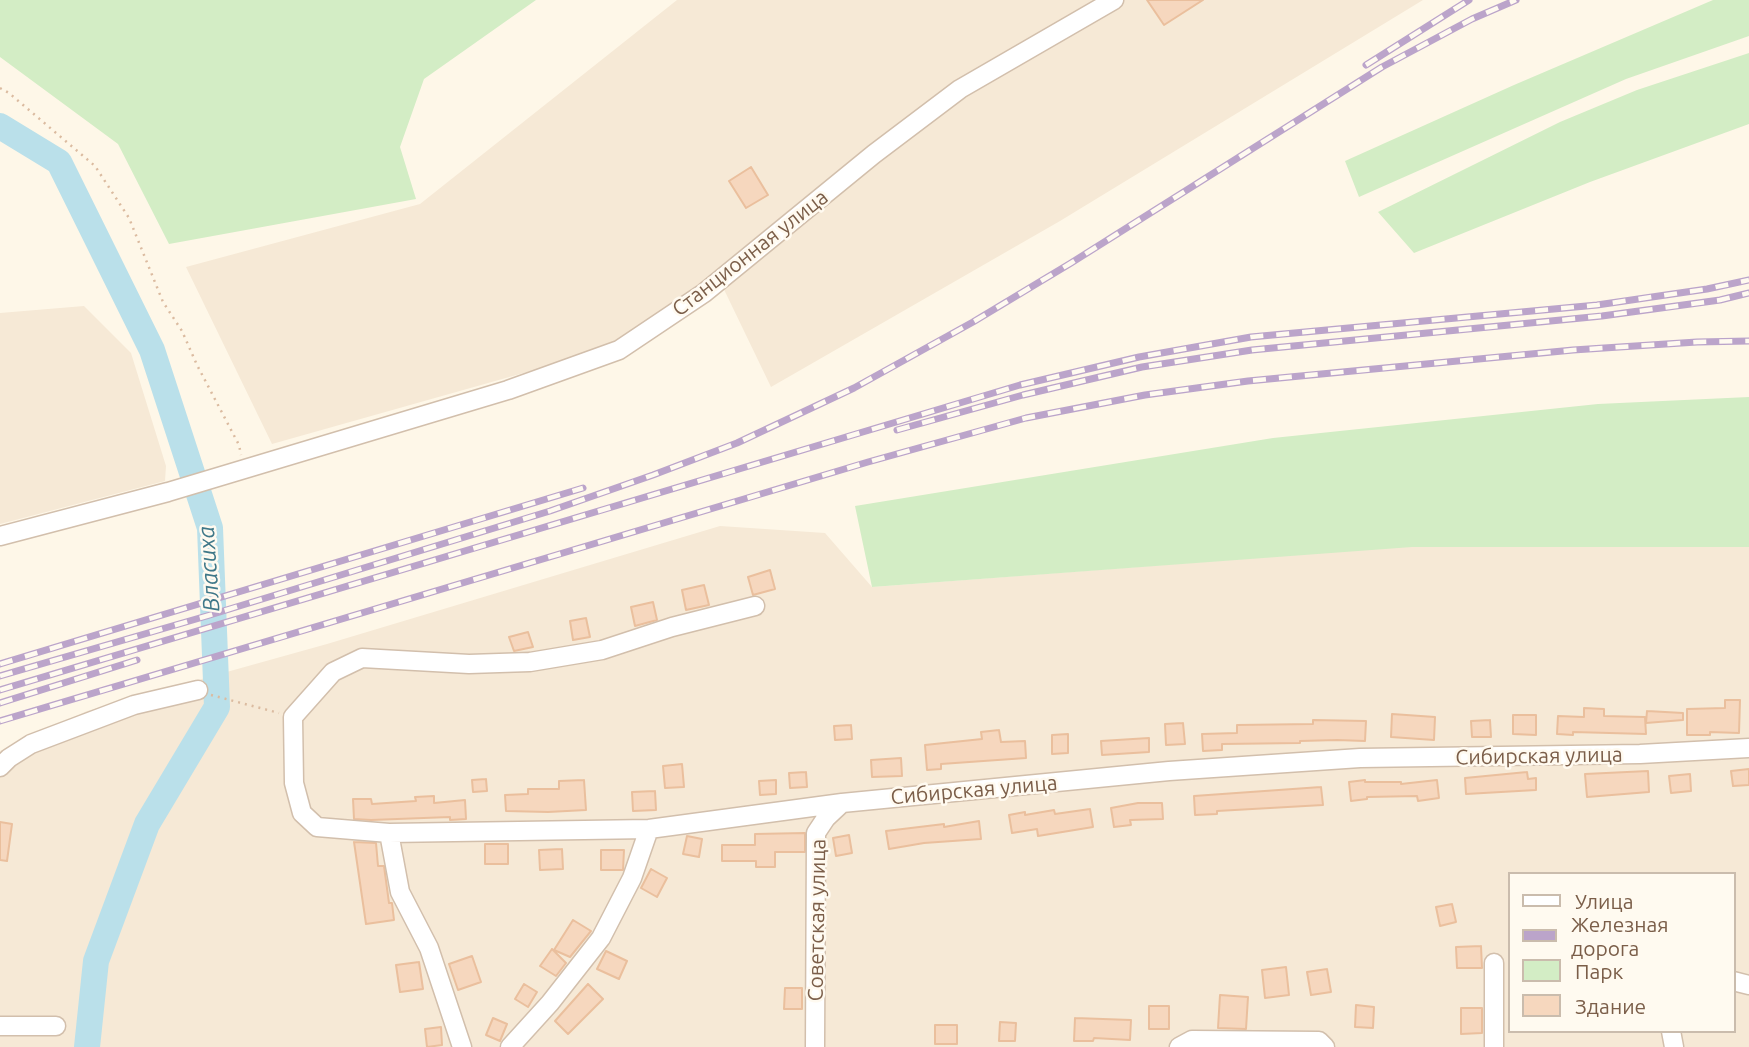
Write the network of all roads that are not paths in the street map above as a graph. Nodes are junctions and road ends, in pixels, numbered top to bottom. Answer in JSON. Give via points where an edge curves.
{"nodes":[{"id":1,"x":1114,"y":0,"type":"edge"},
{"id":2,"x":0,"y":536,"type":"edge"},
{"id":3,"x":755,"y":606,"type":"dead end"},
{"id":4,"x":205,"y":693,"type":"road end"},
{"id":5,"x":1749,"y":748,"type":"edge"},
{"id":6,"x":0,"y":767,"type":"edge"},
{"id":7,"x":842,"y":803,"type":"junction"},
{"id":8,"x":649,"y":829,"type":"junction"},
{"id":9,"x":388,"y":833,"type":"junction"},
{"id":10,"x":1494,"y":963,"type":"dead end"},
{"id":11,"x":0,"y":1026,"type":"edge"},
{"id":12,"x":56,"y":1026,"type":"dead end"},
{"id":13,"x":462,"y":1047,"type":"edge"},
{"id":14,"x":510,"y":1047,"type":"edge"},
{"id":15,"x":815,"y":1047,"type":"edge"},
{"id":16,"x":1179,"y":1047,"type":"edge"},
{"id":17,"x":1325,"y":1047,"type":"edge"},
{"id":18,"x":1494,"y":1047,"type":"edge"}],
"edges":[{"from":1,"to":2,"type":"street","name":"Станционная улица","via":[[960,89],[704,293],[619,350],[508,390],[168,492]]},
{"from":3,"to":9,"type":"street","name":"Сибирская улица","via":[[602,650],[530,662],[362,658],[333,672],[293,717],[294,783],[302,813],[317,827]]},
{"from":4,"to":6,"type":"street","via":[[134,705],[31,744]]},
{"from":5,"to":7,"type":"street","name":"Сибирская улица","via":[[1360,758],[1169,771]]},
{"from":7,"to":8,"type":"street","name":"Сибирская улица"},
{"from":7,"to":15,"type":"street","name":"Советская улица","via":[[816,833]]},
{"from":8,"to":9,"type":"street","name":"Сибирская улица"},
{"from":8,"to":14,"type":"street","via":[[632,878],[601,938]]},
{"from":9,"to":13,"type":"street","via":[[400,892],[429,948]]},
{"from":10,"to":18,"type":"street"},
{"from":11,"to":12,"type":"street"},
{"from":16,"to":17,"type":"street","via":[[1192,1040],[1319,1041]]}]}
